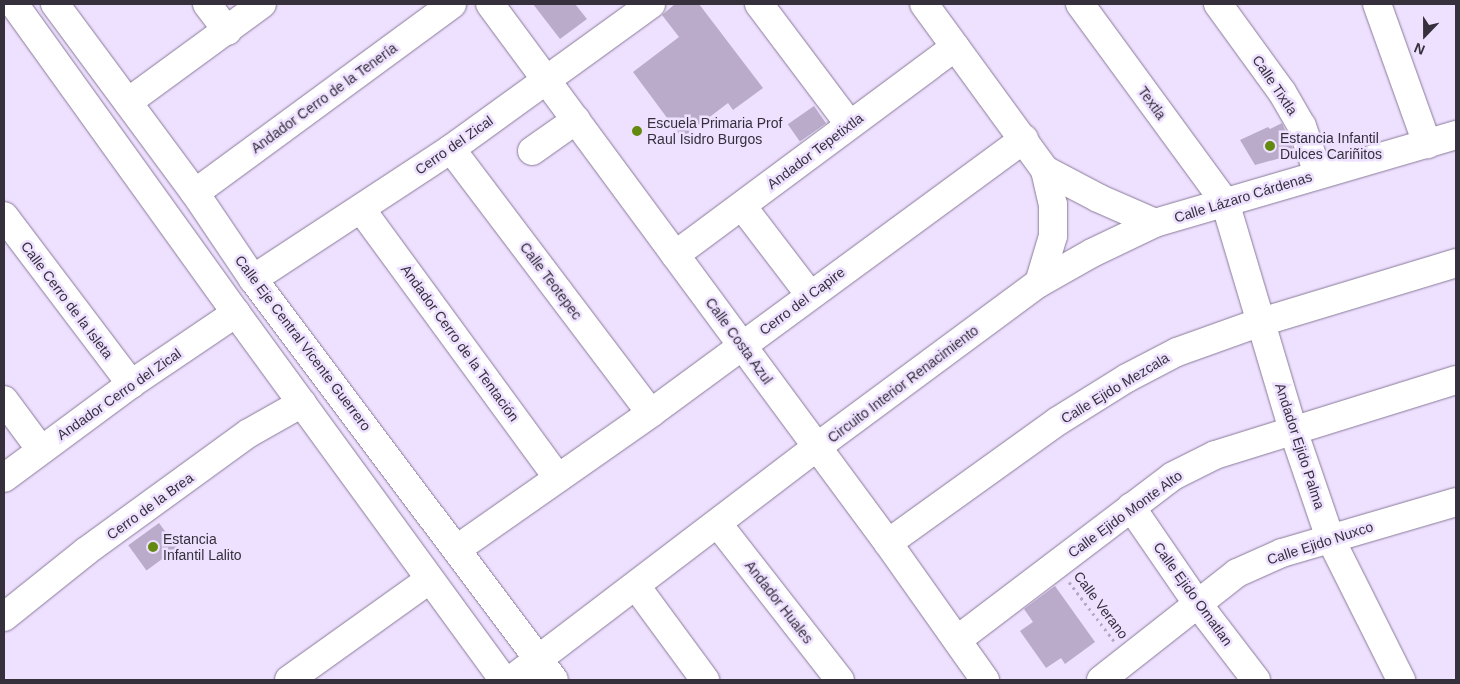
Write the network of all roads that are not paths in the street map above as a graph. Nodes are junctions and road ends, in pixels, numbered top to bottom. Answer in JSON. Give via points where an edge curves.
{"nodes":[{"id":1,"x":14,"y":4,"type":"edge"},
{"id":2,"x":56,"y":4,"type":"edge"},
{"id":3,"x":208,"y":4,"type":"edge"},
{"id":4,"x":262,"y":4,"type":"edge"},
{"id":5,"x":452,"y":4,"type":"edge"},
{"id":6,"x":490,"y":4,"type":"edge"},
{"id":7,"x":759,"y":4,"type":"edge"},
{"id":8,"x":924,"y":4,"type":"edge"},
{"id":9,"x":1080,"y":4,"type":"edge"},
{"id":10,"x":1218,"y":4,"type":"edge"},
{"id":11,"x":640,"y":7,"type":"edge"},
{"id":12,"x":1373,"y":9,"type":"edge"},
{"id":13,"x":227,"y":31,"type":"junction"},
{"id":14,"x":955,"y":47,"type":"junction"},
{"id":15,"x":547,"y":80,"type":"junction"},
{"id":16,"x":128,"y":102,"type":"junction"},
{"id":17,"x":576,"y":120,"type":"junction"},
{"id":18,"x":849,"y":124,"type":"junction"},
{"id":19,"x":1456,"y":135,"type":"edge"},
{"id":20,"x":1024,"y":139,"type":"junction"},
{"id":21,"x":1427,"y":144,"type":"junction"},
{"id":22,"x":451,"y":149,"type":"junction"},
{"id":23,"x":532,"y":151,"type":"dead end"},
{"id":24,"x":1045,"y":170,"type":"junction"},
{"id":25,"x":1318,"y":174,"type":"junction"},
{"id":26,"x":195,"y":193,"type":"junction"},
{"id":27,"x":1225,"y":202,"type":"junction"},
{"id":28,"x":742,"y":206,"type":"junction"},
{"id":29,"x":361,"y":209,"type":"junction"},
{"id":30,"x":4,"y":216,"type":"edge"},
{"id":31,"x":1155,"y":223,"type":"junction"},
{"id":32,"x":675,"y":254,"type":"junction"},
{"id":33,"x":1456,"y":263,"type":"edge"},
{"id":34,"x":253,"y":280,"type":"junction"},
{"id":35,"x":1039,"y":283,"type":"junction"},
{"id":36,"x":810,"y":295,"type":"junction"},
{"id":37,"x":236,"y":313,"type":"junction"},
{"id":38,"x":1261,"y":322,"type":"junction"},
{"id":39,"x":742,"y":346,"type":"junction"},
{"id":40,"x":1456,"y":380,"type":"edge"},
{"id":41,"x":131,"y":384,"type":"junction"},
{"id":42,"x":4,"y":400,"type":"edge"},
{"id":43,"x":302,"y":403,"type":"junction"},
{"id":44,"x":651,"y":414,"type":"junction"},
{"id":45,"x":1292,"y":430,"type":"junction"},
{"id":46,"x":817,"y":448,"type":"junction"},
{"id":47,"x":41,"y":450,"type":"junction"},
{"id":48,"x":4,"y":478,"type":"edge"},
{"id":49,"x":558,"y":478,"type":"junction"},
{"id":50,"x":1456,"y":503,"type":"edge"},
{"id":51,"x":1131,"y":507,"type":"junction"},
{"id":52,"x":718,"y":524,"type":"junction"},
{"id":53,"x":1330,"y":538,"type":"junction"},
{"id":54,"x":888,"y":543,"type":"junction"},
{"id":55,"x":458,"y":549,"type":"junction"},
{"id":56,"x":430,"y":579,"type":"junction"},
{"id":57,"x":636,"y":586,"type":"junction"},
{"id":58,"x":1197,"y":603,"type":"junction"},
{"id":59,"x":4,"y":617,"type":"edge"},
{"id":60,"x":957,"y":640,"type":"junction"},
{"id":61,"x":546,"y":670,"type":"edge"},
{"id":62,"x":1116,"y":673,"type":"edge"},
{"id":63,"x":289,"y":680,"type":"edge"},
{"id":64,"x":504,"y":680,"type":"edge"},
{"id":65,"x":511,"y":680,"type":"edge"},
{"id":66,"x":704,"y":680,"type":"edge"},
{"id":67,"x":840,"y":680,"type":"edge"},
{"id":68,"x":985,"y":680,"type":"edge"},
{"id":69,"x":1256,"y":680,"type":"edge"},
{"id":70,"x":1401,"y":680,"type":"edge"}],
"edges":[{"from":1,"to":37,"type":"street"},
{"from":2,"to":16,"type":"street","name":"Calle Eje Central Vicente Guerrero"},
{"from":3,"to":13,"type":"street"},
{"from":4,"to":13,"type":"street"},
{"from":5,"to":26,"type":"street","name":"Andador Cerro de la Tenería"},
{"from":6,"to":15,"type":"street","name":"Calle Costa Azul"},
{"from":7,"to":18,"type":"street"},
{"from":8,"to":14,"type":"street"},
{"from":9,"to":27,"type":"street","name":"Textla"},
{"from":10,"to":25,"type":"street","name":"Calle Tixtla","via":[[1287,100],[1302,126]]},
{"from":11,"to":15,"type":"street","name":"Cerro del Zical"},
{"from":12,"to":21,"type":"street"},
{"from":13,"to":16,"type":"street"},
{"from":14,"to":18,"type":"street","name":"Andador Tepetixtla"},
{"from":14,"to":20,"type":"street"},
{"from":15,"to":17,"type":"street","name":"Calle Costa Azul"},
{"from":15,"to":22,"type":"street","name":"Cerro del Zical"},
{"from":16,"to":26,"type":"street","name":"Calle Eje Central Vicente Guerrero"},
{"from":17,"to":23,"type":"street"},
{"from":17,"to":32,"type":"street","name":"Calle Costa Azul"},
{"from":18,"to":28,"type":"street","name":"Andador Tepetixtla"},
{"from":19,"to":21,"type":"street","name":"Calle Lázaro Cárdenas"},
{"from":20,"to":24,"type":"street"},
{"from":20,"to":36,"type":"street","name":"Cerro del Capire"},
{"from":21,"to":25,"type":"street","name":"Calle Lázaro Cárdenas"},
{"from":22,"to":29,"type":"street","name":"Cerro del Zical"},
{"from":22,"to":44,"type":"street","name":"Calle Teotepec"},
{"from":24,"to":31,"type":"street"},
{"from":24,"to":35,"type":"street","via":[[1053,205],[1054,236]]},
{"from":25,"to":27,"type":"street","name":"Calle Lázaro Cárdenas"},
{"from":26,"to":34,"type":"street","name":"Calle Eje Central Vicente Guerrero"},
{"from":27,"to":31,"type":"street","name":"Calle Lázaro Cárdenas"},
{"from":27,"to":38,"type":"street","name":"Andador Ejido Palma"},
{"from":28,"to":32,"type":"street","name":"Andador Tepetixtla"},
{"from":28,"to":36,"type":"street"},
{"from":29,"to":34,"type":"street","name":"Cerro del Zical"},
{"from":29,"to":49,"type":"street","name":"Andador Cerro de la Tentación"},
{"from":30,"to":41,"type":"street","name":"Calle Cerro de la Isleta"},
{"from":31,"to":35,"type":"street","name":"Calle Lázaro Cárdenas"},
{"from":32,"to":39,"type":"street","name":"Calle Costa Azul"},
{"from":33,"to":38,"type":"street","name":"Calle Ejido Mezcala"},
{"from":34,"to":55,"type":"street","name":"Calle Eje Central Vicente Guerrero"},
{"from":35,"to":46,"type":"street","name":"Circuito Interior Renacimiento"},
{"from":36,"to":39,"type":"street","name":"Cerro del Capire"},
{"from":37,"to":41,"type":"street","name":"Andador Cerro del Zical"},
{"from":37,"to":43,"type":"street"},
{"from":38,"to":45,"type":"street","name":"Andador Ejido Palma"},
{"from":38,"to":54,"type":"street","name":"Calle Ejido Mezcala","via":[[1177,352],[1128,378],[1058,422]]},
{"from":39,"to":44,"type":"street","name":"Cerro del Capire"},
{"from":39,"to":46,"type":"street","name":"Calle Costa Azul"},
{"from":40,"to":45,"type":"street","name":"Calle Ejido Monte Alto"},
{"from":41,"to":47,"type":"street","name":"Andador Cerro del Zical"},
{"from":42,"to":47,"type":"street"},
{"from":43,"to":56,"type":"street"},
{"from":43,"to":59,"type":"street","name":"Cerro de la Brea","via":[[249,433],[85,552]]},
{"from":44,"to":49,"type":"street","name":"Cerro del Capire"},
{"from":45,"to":51,"type":"street","name":"Calle Ejido Monte Alto","via":[[1215,456],[1173,476]]},
{"from":45,"to":53,"type":"street","name":"Andador Ejido Palma"},
{"from":46,"to":52,"type":"street","name":"Circuito Interior Renacimiento"},
{"from":46,"to":54,"type":"street","name":"Calle Costa Azul"},
{"from":47,"to":48,"type":"street","name":"Andador Cerro del Zical"},
{"from":49,"to":55,"type":"street","name":"Cerro del Capire"},
{"from":50,"to":53,"type":"street","name":"Calle Ejido Nuxco"},
{"from":51,"to":58,"type":"street","name":"Calle Ejido Omatlan"},
{"from":51,"to":60,"type":"street","name":"Calle Ejido Monte Alto"},
{"from":52,"to":57,"type":"street","name":"Circuito Interior Renacimiento"},
{"from":52,"to":67,"type":"street","name":"Andador Huales"},
{"from":53,"to":58,"type":"street","name":"Calle Ejido Nuxco","via":[[1282,553],[1237,573]]},
{"from":53,"to":70,"type":"street","name":"Andador Ejido Palma"},
{"from":54,"to":60,"type":"street","name":"Calle Costa Azul"},
{"from":55,"to":61,"type":"street","name":"Calle Eje Central Vicente Guerrero"},
{"from":56,"to":63,"type":"street"},
{"from":56,"to":64,"type":"street"},
{"from":57,"to":61,"type":"street","name":"Circuito Interior Renacimiento"},
{"from":57,"to":66,"type":"street"},
{"from":58,"to":62,"type":"street","name":"Calle Ejido Nuxco"},
{"from":58,"to":69,"type":"street","name":"Calle Ejido Omatlan"},
{"from":60,"to":68,"type":"street","name":"Calle Costa Azul"},
{"from":61,"to":65,"type":"street","name":"Circuito Interior Renacimiento"}]}
